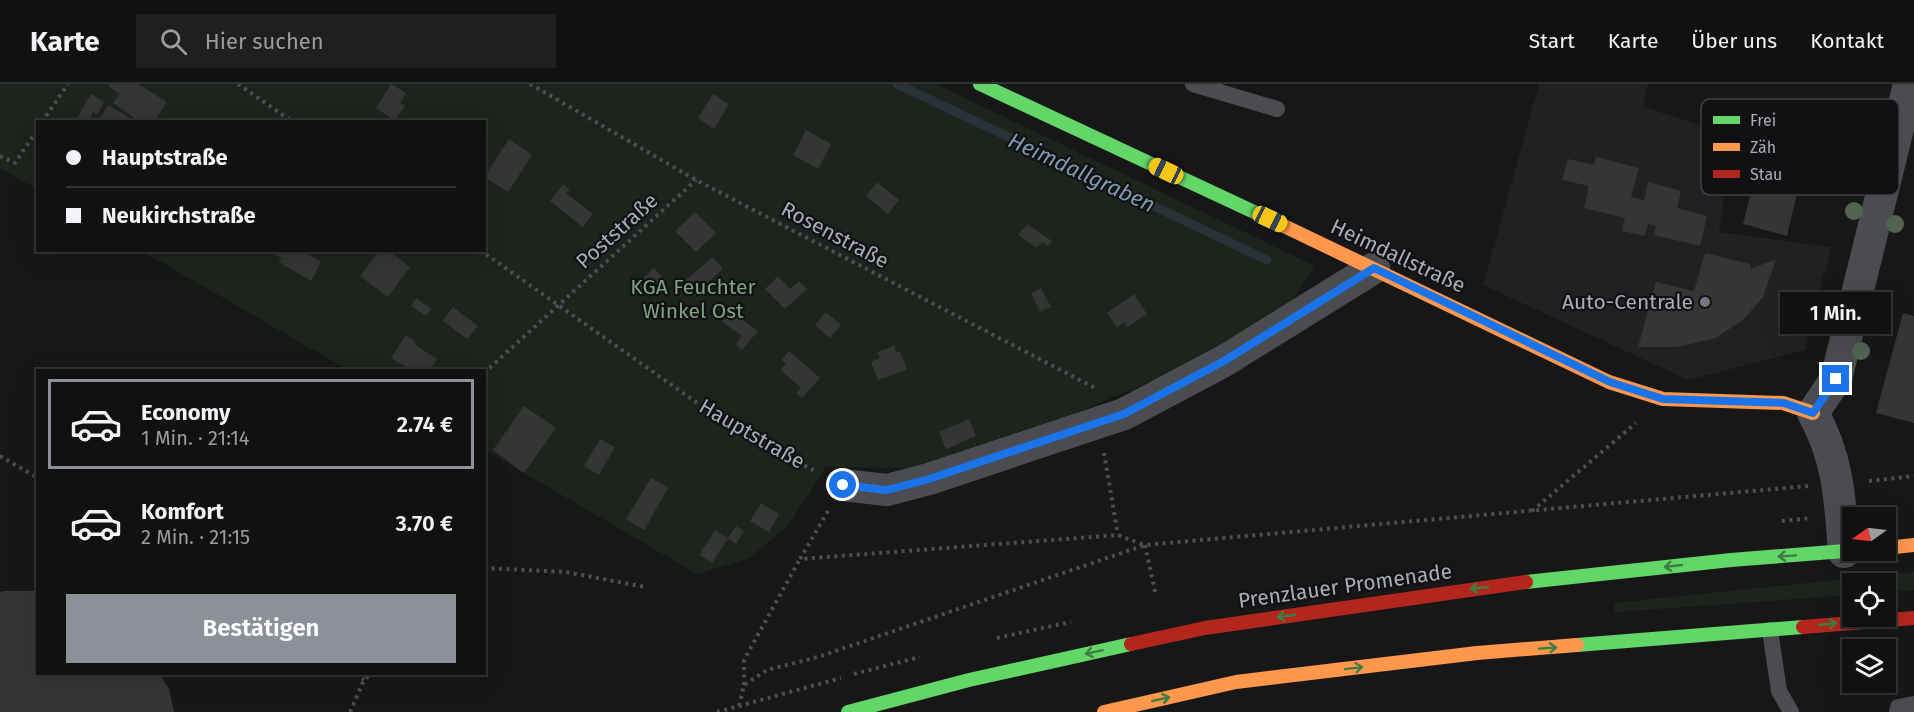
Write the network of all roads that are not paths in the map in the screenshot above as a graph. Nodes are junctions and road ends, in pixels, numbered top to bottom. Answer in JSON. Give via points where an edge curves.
{"nodes":[{"id":1,"x":980,"y":84,"type":"edge"},
{"id":2,"x":1193,"y":84,"type":"edge"},
{"id":3,"x":1909,"y":84,"type":"edge"},
{"id":4,"x":1277,"y":110,"type":"dead end"},
{"id":5,"x":1899,"y":124,"type":"edge"},
{"id":6,"x":1882,"y":195,"type":"edge"},
{"id":7,"x":1374,"y":268,"type":"junction"},
{"id":8,"x":1813,"y":413,"type":"junction"},
{"id":9,"x":843,"y":485,"type":"road end"},
{"id":10,"x":1843,"y":507,"type":"edge"},
{"id":11,"x":1914,"y":545,"type":"edge"},
{"id":12,"x":1896,"y":547,"type":"edge"},
{"id":13,"x":1842,"y":552,"type":"edge"},
{"id":14,"x":1914,"y":618,"type":"edge"},
{"id":15,"x":1770,"y":630,"type":"junction"},
{"id":16,"x":1914,"y":704,"type":"edge"},
{"id":17,"x":848,"y":712,"type":"edge"},
{"id":18,"x":1104,"y":712,"type":"edge"},
{"id":19,"x":1791,"y":712,"type":"edge"},
{"id":20,"x":1897,"y":712,"type":"edge"}],
"edges":[{"from":1,"to":7,"type":"main road","name":"Heimdallstraße"},
{"from":2,"to":4,"type":"lane"},
{"from":3,"to":5,"type":"street"},
{"from":6,"to":8,"type":"street","via":[[1836,379]]},
{"from":7,"to":8,"type":"main road","name":"Heimdallstraße","via":[[1610,382],[1663,399],[1784,403]]},
{"from":7,"to":9,"type":"street","via":[[1224,361],[1111,418],[887,490]]},
{"from":8,"to":10,"type":"street","via":[[1824,434]]},
{"from":11,"to":12,"type":"main road"},
{"from":13,"to":17,"type":"main road","name":"Prenzlauer Promenade","one_way":true,"via":[[1465,589],[1205,628],[969,680]]},
{"from":15,"to":14,"type":"main road","one_way":true},
{"from":18,"to":15,"type":"main road","one_way":true,"via":[[1259,680],[1477,653]]},
{"from":15,"to":19,"type":"lane","via":[[1779,691]]},
{"from":16,"to":20,"type":"lane","via":[[1898,707]]}]}
